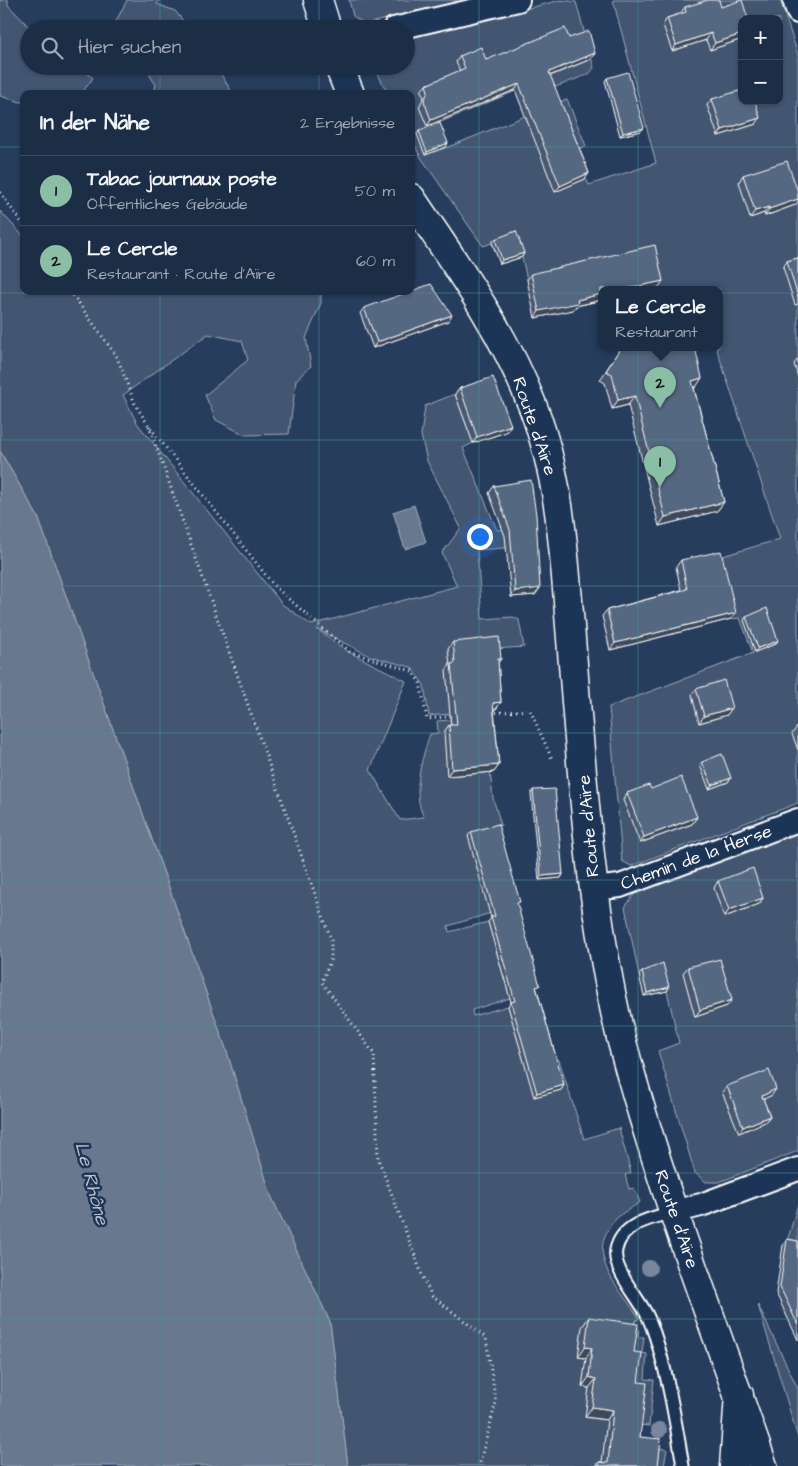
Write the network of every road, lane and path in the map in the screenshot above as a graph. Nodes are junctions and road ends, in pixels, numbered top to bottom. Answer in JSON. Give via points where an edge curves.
{"nodes":[{"id":1,"x":318,"y":0,"type":"edge"},
{"id":2,"x":518,"y":0,"type":"edge"},
{"id":3,"x":794,"y":0,"type":"edge"},
{"id":4,"x":798,"y":12,"type":"edge"},
{"id":5,"x":324,"y":20,"type":"edge"},
{"id":6,"x":415,"y":24,"type":"edge"},
{"id":7,"x":343,"y":75,"type":"edge"},
{"id":8,"x":349,"y":90,"type":"edge"},
{"id":9,"x":0,"y":192,"type":"edge"},
{"id":10,"x":415,"y":204,"type":"edge"},
{"id":11,"x":20,"y":220,"type":"edge"},
{"id":12,"x":73,"y":295,"type":"edge"},
{"id":13,"x":150,"y":426,"type":"junction"},
{"id":14,"x":484,"y":714,"type":"edge"},
{"id":15,"x":465,"y":716,"type":"edge"},
{"id":16,"x":552,"y":761,"type":"dead end"},
{"id":17,"x":798,"y":820,"type":"edge"},
{"id":18,"x":594,"y":889,"type":"junction"},
{"id":19,"x":798,"y":1169,"type":"edge"},
{"id":20,"x":673,"y":1212,"type":"junction"},
{"id":21,"x":739,"y":1395,"type":"junction"},
{"id":22,"x":480,"y":1466,"type":"edge"},
{"id":23,"x":683,"y":1466,"type":"edge"},
{"id":24,"x":734,"y":1466,"type":"edge"},
{"id":25,"x":763,"y":1466,"type":"edge"}],
"edges":[{"from":1,"to":5,"type":"street"},
{"from":2,"to":6,"type":"street"},
{"from":3,"to":4,"type":"street"},
{"from":7,"to":8,"type":"street"},
{"from":9,"to":11,"type":"path"},
{"from":10,"to":18,"type":"street","name":"Route d'Aïre","via":[[467,280],[503,342],[533,407],[546,450],[562,524]]},
{"from":12,"to":13,"type":"path","via":[[116,357],[135,404]]},
{"from":13,"to":15,"type":"path","via":[[275,587],[350,652],[412,671],[420,683],[427,719]]},
{"from":13,"to":22,"type":"path","via":[[331,939],[331,959],[322,982],[374,1054],[378,1158],[432,1296],[486,1338],[496,1402]]},
{"from":14,"to":16,"type":"path","via":[[530,710]]},
{"from":17,"to":18,"type":"street","name":"Chemin de la Herse","via":[[620,886]]},
{"from":18,"to":20,"type":"street","name":"Route d'Aïre","via":[[621,1037]]},
{"from":19,"to":20,"type":"street","via":[[702,1205]]},
{"from":20,"to":21,"type":"street","name":"Route d'Aïre"},
{"from":20,"to":23,"type":"lane","via":[[634,1225],[619,1240],[615,1260],[648,1318],[659,1349]]},
{"from":21,"to":24,"type":"street"},
{"from":21,"to":25,"type":"street","name":"Route d'Aïre"}]}
